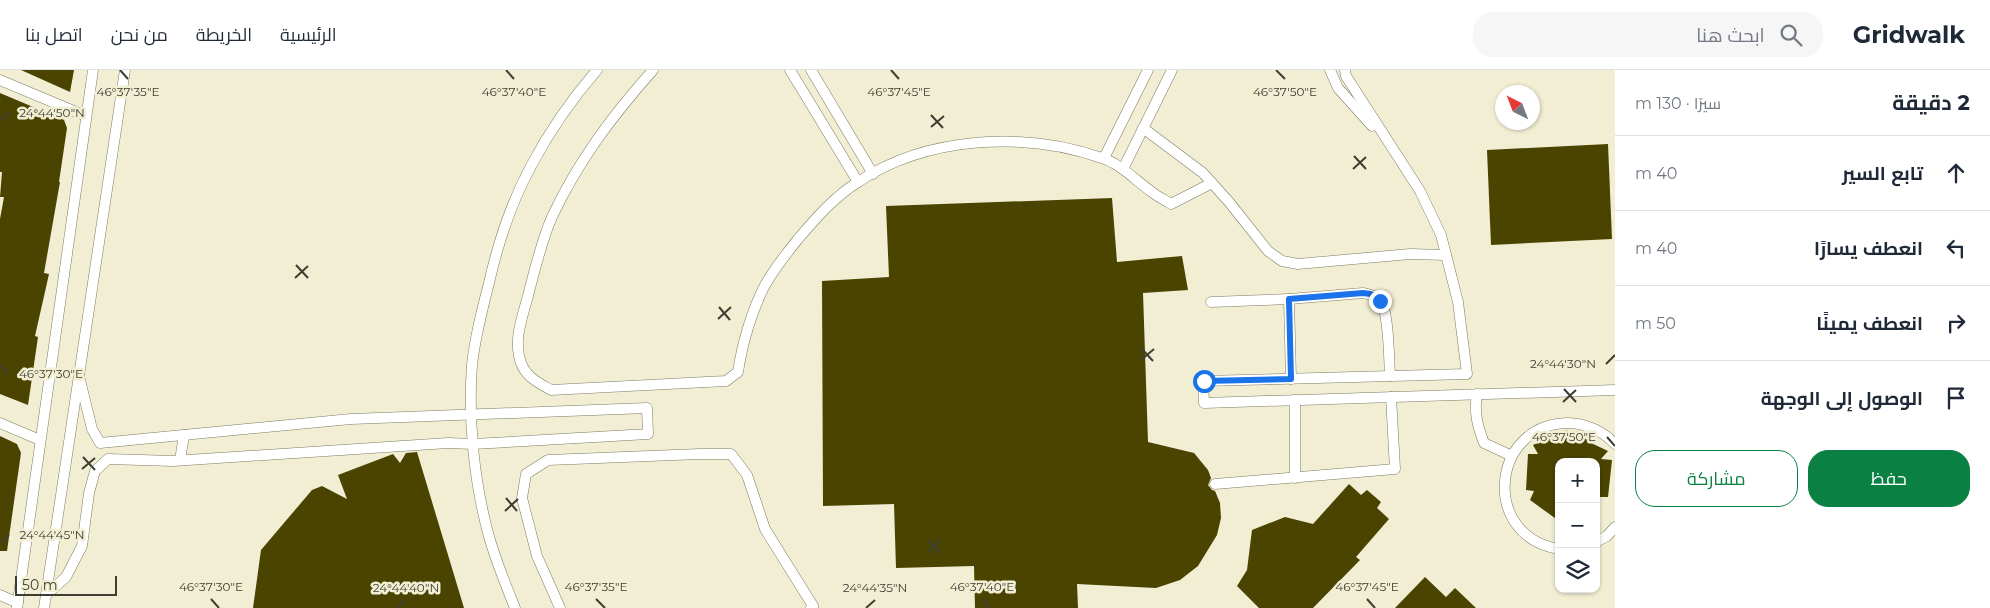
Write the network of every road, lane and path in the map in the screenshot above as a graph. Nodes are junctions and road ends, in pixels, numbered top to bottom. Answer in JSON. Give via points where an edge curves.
{"nodes":[{"id":1,"x":93,"y":70,"type":"edge"},
{"id":2,"x":125,"y":70,"type":"edge"},
{"id":3,"x":597,"y":70,"type":"edge"},
{"id":4,"x":653,"y":70,"type":"edge"},
{"id":5,"x":790,"y":70,"type":"edge"},
{"id":6,"x":811,"y":70,"type":"edge"},
{"id":7,"x":1148,"y":70,"type":"edge"},
{"id":8,"x":1172,"y":70,"type":"edge"},
{"id":9,"x":1330,"y":70,"type":"edge"},
{"id":10,"x":1345,"y":70,"type":"edge"},
{"id":11,"x":0,"y":80,"type":"edge"},
{"id":12,"x":86,"y":116,"type":"junction"},
{"id":13,"x":1143,"y":128,"type":"junction"},
{"id":14,"x":1392,"y":147,"type":"junction"},
{"id":15,"x":1104,"y":158,"type":"junction"},
{"id":16,"x":1123,"y":169,"type":"junction"},
{"id":17,"x":873,"y":174,"type":"junction"},
{"id":18,"x":858,"y":182,"type":"junction"},
{"id":19,"x":1212,"y":183,"type":"junction"},
{"id":20,"x":1446,"y":255,"type":"junction"},
{"id":21,"x":1289,"y":299,"type":"junction"},
{"id":22,"x":1212,"y":302,"type":"dead end"},
{"id":23,"x":79,"y":376,"type":"junction"},
{"id":24,"x":1390,"y":376,"type":"junction"},
{"id":25,"x":1291,"y":379,"type":"junction"},
{"id":26,"x":1615,"y":390,"type":"edge"},
{"id":27,"x":1477,"y":394,"type":"junction"},
{"id":28,"x":1391,"y":397,"type":"junction"},
{"id":29,"x":1295,"y":400,"type":"junction"},
{"id":30,"x":472,"y":414,"type":"junction"},
{"id":31,"x":0,"y":422,"type":"edge"},
{"id":32,"x":184,"y":435,"type":"junction"},
{"id":33,"x":40,"y":440,"type":"junction"},
{"id":34,"x":473,"y":444,"type":"junction"},
{"id":35,"x":1615,"y":444,"type":"edge"},
{"id":36,"x":1512,"y":456,"type":"junction"},
{"id":37,"x":180,"y":460,"type":"junction"},
{"id":38,"x":1295,"y":478,"type":"junction"},
{"id":39,"x":1215,"y":484,"type":"dead end"},
{"id":40,"x":1615,"y":527,"type":"edge"},
{"id":41,"x":1600,"y":540,"type":"edge"},
{"id":42,"x":1555,"y":548,"type":"edge"},
{"id":43,"x":0,"y":595,"type":"edge"},
{"id":44,"x":46,"y":595,"type":"junction"},
{"id":45,"x":17,"y":606,"type":"edge"},
{"id":46,"x":44,"y":608,"type":"edge"},
{"id":47,"x":515,"y":608,"type":"edge"},
{"id":48,"x":560,"y":608,"type":"edge"},
{"id":49,"x":811,"y":608,"type":"edge"}],
"edges":[{"from":1,"to":12,"type":"street"},
{"from":2,"to":23,"type":"street"},
{"from":3,"to":30,"type":"street","via":[[574,97],[530,167],[501,236],[472,364]]},
{"from":4,"to":18,"type":"street","via":[[617,110],[583,159],[552,218],[517,338],[521,364],[532,380],[551,390],[726,381],[738,372],[742,344],[765,286],[787,252],[822,211]]},
{"from":5,"to":18,"type":"street"},
{"from":6,"to":17,"type":"street"},
{"from":7,"to":15,"type":"street"},
{"from":8,"to":13,"type":"street"},
{"from":9,"to":14,"type":"street","via":[[1338,88]]},
{"from":10,"to":14,"type":"street"},
{"from":11,"to":12,"type":"street"},
{"from":12,"to":33,"type":"street"},
{"from":13,"to":16,"type":"street"},
{"from":13,"to":19,"type":"street"},
{"from":14,"to":20,"type":"street","via":[[1420,191],[1441,235]]},
{"from":15,"to":16,"type":"street"},
{"from":15,"to":17,"type":"street","via":[[1060,146],[1002,140],[940,147]]},
{"from":16,"to":19,"type":"street","via":[[1153,194],[1171,204]]},
{"from":17,"to":18,"type":"street"},
{"from":19,"to":20,"type":"street","via":[[1268,251],[1282,261],[1298,264],[1410,254]]},
{"from":20,"to":24,"type":"street","via":[[1458,302],[1467,374]]},
{"from":21,"to":22,"type":"street"},
{"from":21,"to":24,"type":"street","via":[[1371,294],[1380,301],[1385,312]]},
{"from":21,"to":25,"type":"street"},
{"from":23,"to":32,"type":"street","via":[[92,429],[100,443]]},
{"from":23,"to":44,"type":"street"},
{"from":24,"to":25,"type":"street"},
{"from":25,"to":29,"type":"street","via":[[1204,381],[1204,403]]},
{"from":26,"to":27,"type":"street"},
{"from":27,"to":28,"type":"street"},
{"from":27,"to":36,"type":"street","via":[[1477,426],[1484,442]]},
{"from":28,"to":29,"type":"street"},
{"from":28,"to":38,"type":"street","via":[[1395,469]]},
{"from":29,"to":38,"type":"street"},
{"from":30,"to":32,"type":"street","via":[[351,419]]},
{"from":30,"to":34,"type":"street"},
{"from":30,"to":34,"type":"street","via":[[646,408],[648,434]]},
{"from":31,"to":33,"type":"street"},
{"from":32,"to":37,"type":"street"},
{"from":33,"to":45,"type":"street"},
{"from":34,"to":37,"type":"street"},
{"from":34,"to":47,"type":"street","via":[[488,533]]},
{"from":35,"to":36,"type":"street","via":[[1597,430],[1577,423],[1556,423],[1536,430]]},
{"from":36,"to":42,"type":"street","via":[[1504,482],[1506,503],[1514,522],[1529,538]]},
{"from":37,"to":44,"type":"street","via":[[108,459],[95,471],[82,546],[66,577]]},
{"from":38,"to":39,"type":"street"},
{"from":40,"to":41,"type":"street"},
{"from":43,"to":45,"type":"street"},
{"from":44,"to":46,"type":"street"},
{"from":48,"to":49,"type":"street","via":[[537,556],[522,498],[526,474],[548,460],[731,454],[747,475],[765,529],[813,606]]}]}
